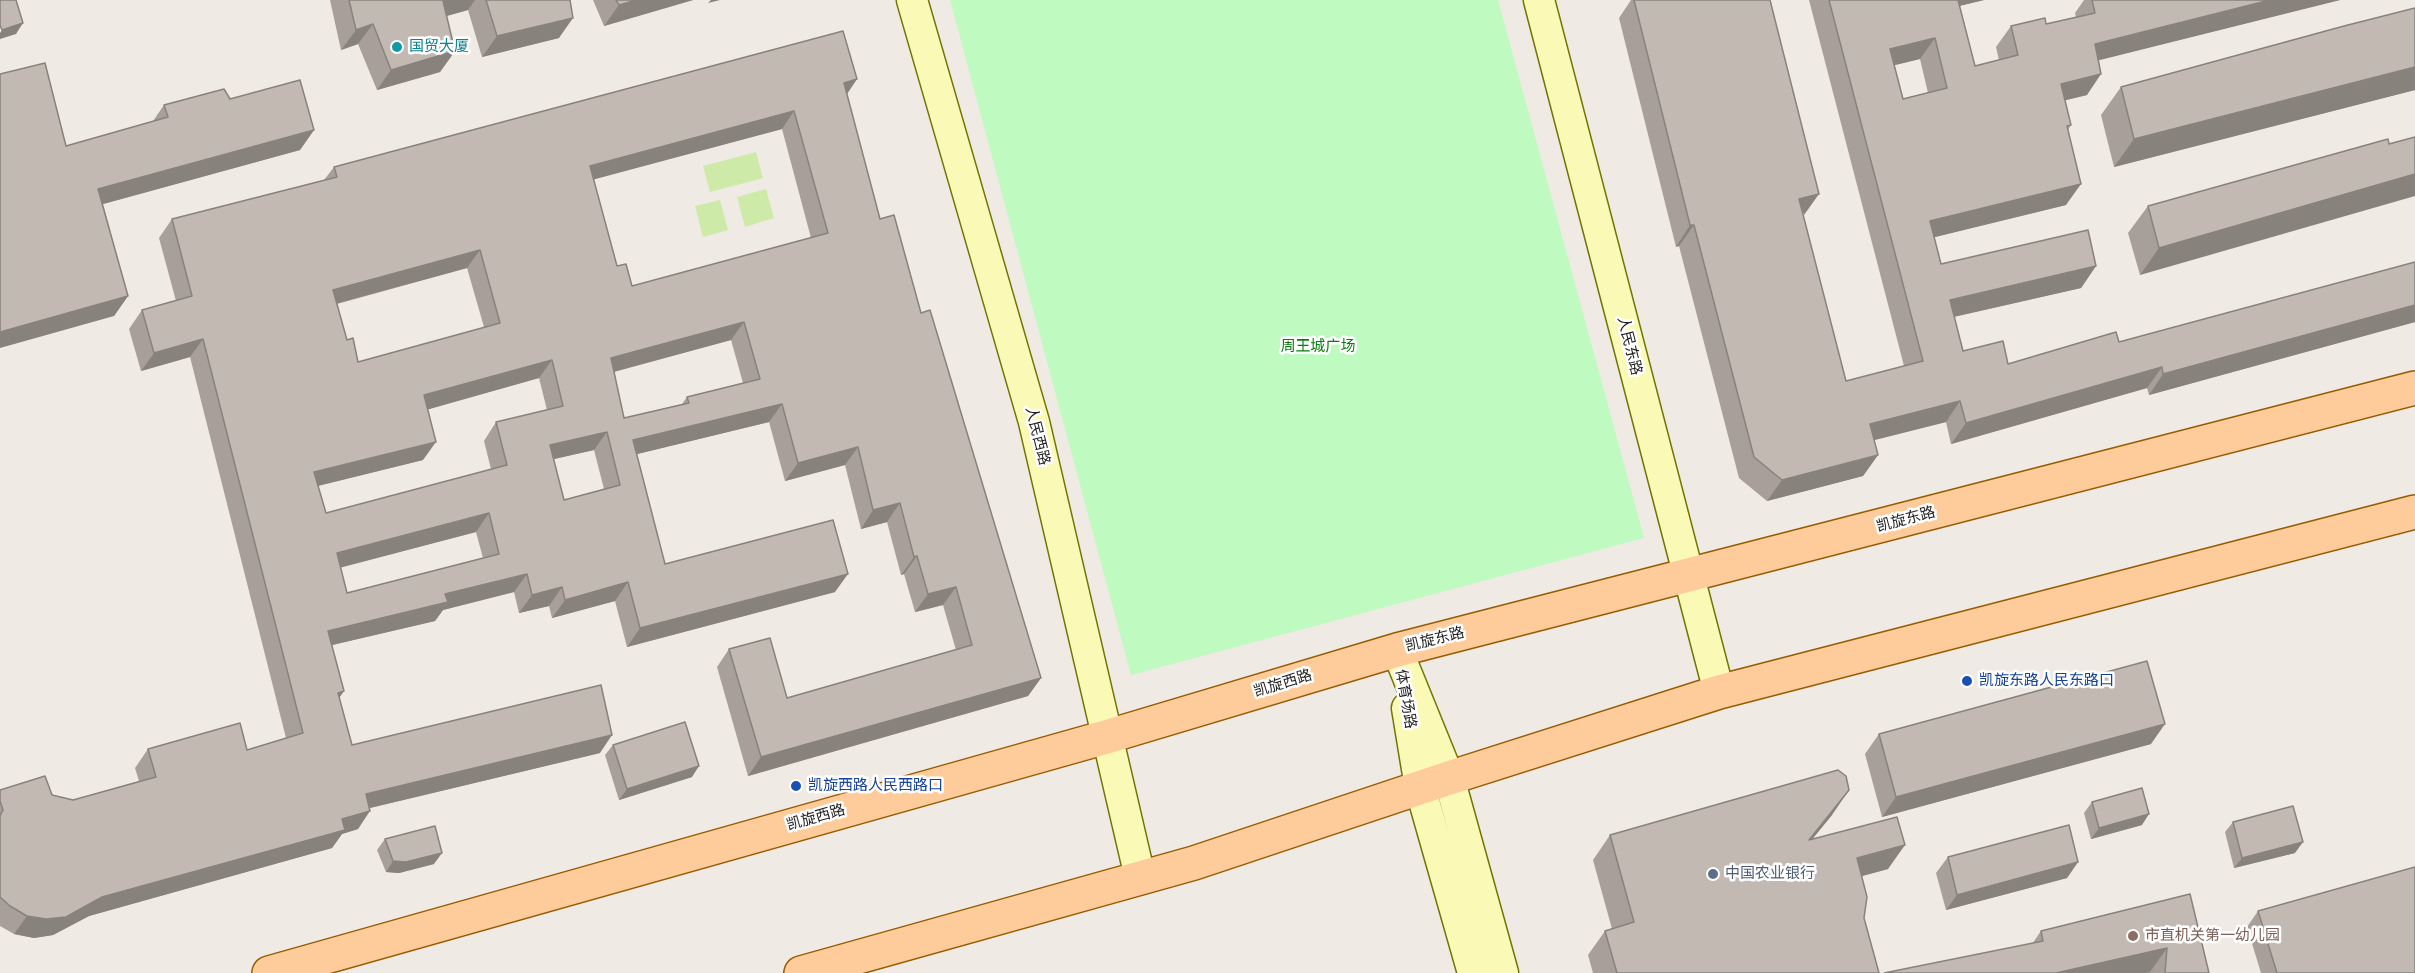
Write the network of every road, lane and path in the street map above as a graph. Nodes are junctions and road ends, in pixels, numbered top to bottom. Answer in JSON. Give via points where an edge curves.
{"nodes":[{"id":1,"x":912,"y":0,"type":"edge"},
{"id":2,"x":1539,"y":0,"type":"edge"},
{"id":3,"x":2415,"y":388,"type":"edge"},
{"id":4,"x":2415,"y":512,"type":"edge"},
{"id":5,"x":1689,"y":576,"type":"junction"},
{"id":6,"x":1397,"y":650,"type":"junction"},
{"id":7,"x":1719,"y":692,"type":"junction"},
{"id":8,"x":1106,"y":737,"type":"junction"},
{"id":9,"x":1435,"y":782,"type":"junction"},
{"id":10,"x":1140,"y":877,"type":"junction"},
{"id":11,"x":269,"y":973,"type":"edge"},
{"id":12,"x":801,"y":973,"type":"edge"},
{"id":13,"x":1473,"y":973,"type":"edge"},
{"id":14,"x":1503,"y":973,"type":"edge"}],
"edges":[{"from":1,"to":8,"type":"main road","name":"人民西路","via":[[1034,422]]},
{"from":2,"to":5,"type":"main road","name":"人民东路"},
{"from":3,"to":5,"type":"main road","name":"凯旋东路"},
{"from":4,"to":7,"type":"main road"},
{"from":5,"to":6,"type":"main road","name":"凯旋东路"},
{"from":5,"to":7,"type":"main road","name":"人民东路"},
{"from":6,"to":8,"type":"main road","name":"凯旋西路"},
{"from":6,"to":9,"type":"main road","name":"体育场路"},
{"from":7,"to":9,"type":"main road"},
{"from":8,"to":10,"type":"main road","name":"人民西路"},
{"from":8,"to":11,"type":"main road","name":"凯旋西路"},
{"from":9,"to":10,"type":"main road","via":[[1194,863]]},
{"from":9,"to":13,"type":"main road","name":"体育场路"},
{"from":9,"to":14,"type":"main road","name":"体育场路"},
{"from":10,"to":12,"type":"main road"}]}
